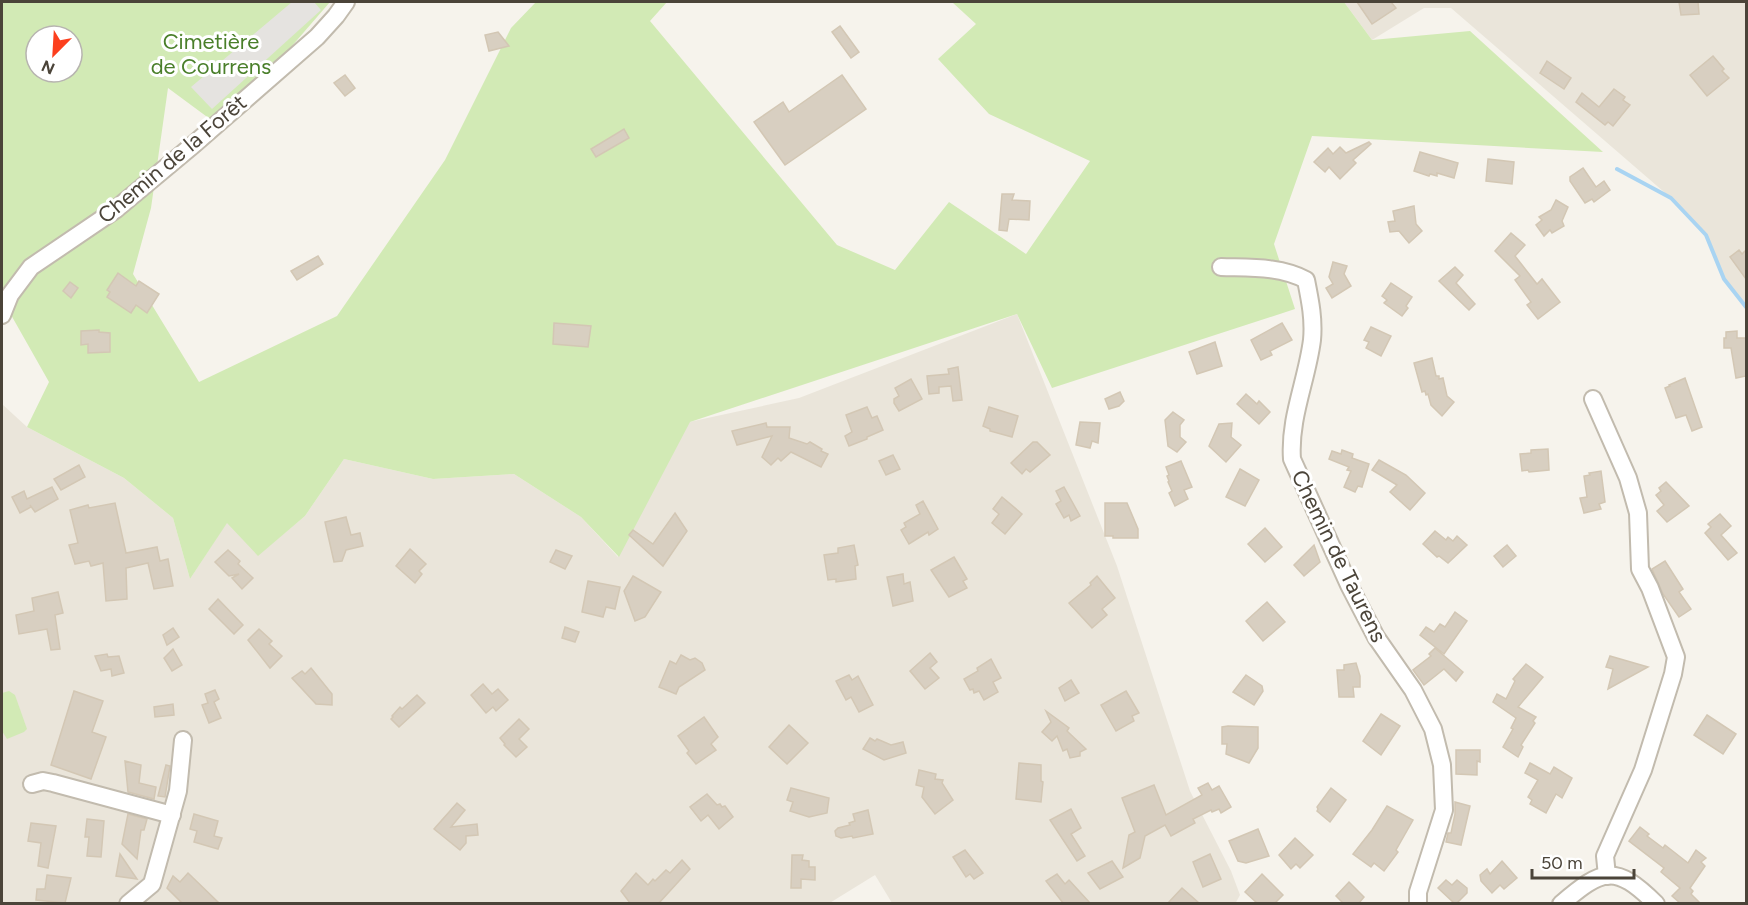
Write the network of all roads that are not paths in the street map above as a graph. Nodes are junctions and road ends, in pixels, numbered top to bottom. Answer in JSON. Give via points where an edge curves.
{"nodes":[{"id":1,"x":346,"y":2,"type":"edge"},
{"id":2,"x":1221,"y":267,"type":"dead end"},
{"id":3,"x":2,"y":315,"type":"edge"},
{"id":4,"x":1593,"y":399,"type":"dead end"},
{"id":5,"x":183,"y":740,"type":"dead end"},
{"id":6,"x":32,"y":784,"type":"dead end"},
{"id":7,"x":172,"y":815,"type":"junction"},
{"id":8,"x":1607,"y":876,"type":"junction"},
{"id":9,"x":128,"y":903,"type":"edge"},
{"id":10,"x":1418,"y":903,"type":"edge"},
{"id":11,"x":1561,"y":903,"type":"edge"},
{"id":12,"x":1656,"y":903,"type":"edge"}],
"edges":[{"from":1,"to":3,"type":"street","name":"Chemin de la Forêt","via":[[316,37],[184,152],[115,210],[31,267]]},
{"from":2,"to":10,"type":"street","name":"Chemin de Taurens","via":[[1270,269],[1306,280],[1313,314],[1312,340],[1291,441],[1292,459],[1349,585],[1376,636],[1413,690],[1439,748],[1444,810]]},
{"from":4,"to":8,"type":"street","via":[[1628,478],[1638,513],[1640,569],[1676,657],[1643,770],[1605,856]]},
{"from":5,"to":7,"type":"street"},
{"from":6,"to":7,"type":"street","via":[[53,783]]},
{"from":7,"to":9,"type":"street","via":[[152,884]]},
{"from":8,"to":11,"type":"street","via":[[1598,876]]},
{"from":8,"to":12,"type":"street","via":[[1637,885]]}]}
